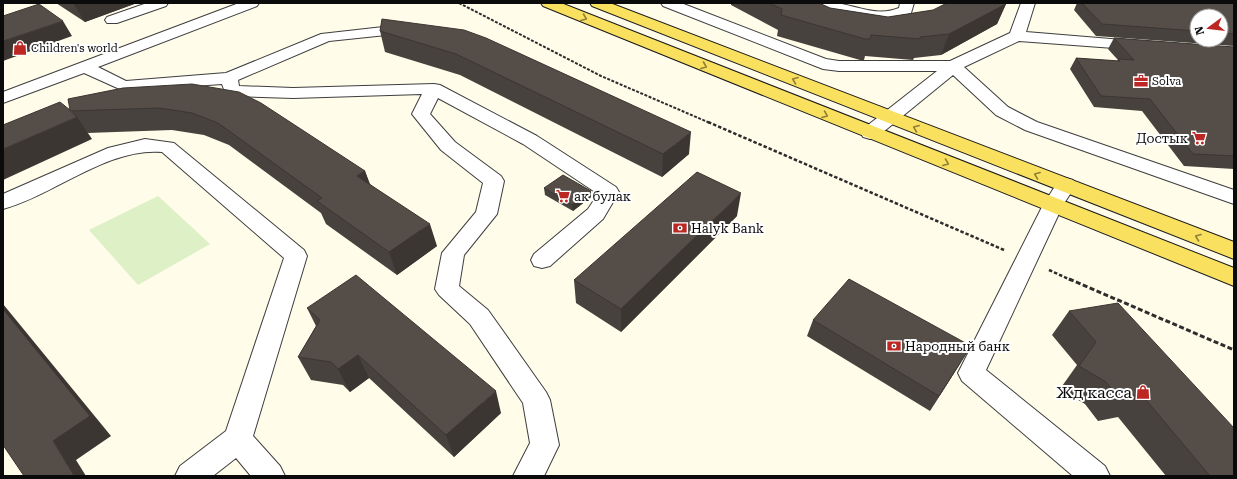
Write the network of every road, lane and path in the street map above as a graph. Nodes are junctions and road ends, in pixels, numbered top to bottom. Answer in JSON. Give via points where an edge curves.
{"nodes":[{"id":1,"x":161,"y":3,"type":"edge"},
{"id":2,"x":252,"y":3,"type":"edge"},
{"id":3,"x":459,"y":3,"type":"edge"},
{"id":4,"x":548,"y":3,"type":"edge"},
{"id":5,"x":597,"y":3,"type":"edge"},
{"id":6,"x":668,"y":3,"type":"edge"},
{"id":7,"x":820,"y":3,"type":"edge"},
{"id":8,"x":907,"y":3,"type":"edge"},
{"id":9,"x":1028,"y":3,"type":"edge"},
{"id":10,"x":112,"y":20,"type":"dead end"},
{"id":11,"x":427,"y":28,"type":"edge"},
{"id":12,"x":1017,"y":36,"type":"junction"},
{"id":13,"x":1157,"y":46,"type":"edge"},
{"id":14,"x":87,"y":66,"type":"junction"},
{"id":15,"x":953,"y":66,"type":"junction"},
{"id":16,"x":229,"y":78,"type":"junction"},
{"id":17,"x":434,"y":90,"type":"junction"},
{"id":18,"x":3,"y":98,"type":"edge"},
{"id":19,"x":891,"y":118,"type":"junction"},
{"id":20,"x":870,"y":133,"type":"junction"},
{"id":21,"x":1066,"y":185,"type":"junction"},
{"id":22,"x":1234,"y":197,"type":"edge"},
{"id":23,"x":3,"y":202,"type":"edge"},
{"id":24,"x":1052,"y":206,"type":"junction"},
{"id":25,"x":1234,"y":251,"type":"edge"},
{"id":26,"x":542,"y":260,"type":"dead end"},
{"id":27,"x":1026,"y":260,"type":"junction"},
{"id":28,"x":1234,"y":277,"type":"edge"},
{"id":29,"x":1234,"y":350,"type":"edge"},
{"id":30,"x":238,"y":439,"type":"junction"},
{"id":31,"x":190,"y":476,"type":"edge"},
{"id":32,"x":270,"y":476,"type":"edge"},
{"id":33,"x":528,"y":476,"type":"edge"},
{"id":34,"x":1095,"y":476,"type":"edge"}],
"edges":[{"from":1,"to":10,"type":"street"},
{"from":2,"to":14,"type":"street"},
{"from":3,"to":27,"type":"path","via":[[601,76]]},
{"from":4,"to":20,"type":"main road","one_way":true},
{"from":19,"to":5,"type":"main road","one_way":true},
{"from":6,"to":15,"type":"street","via":[[822,64]]},
{"from":7,"to":8,"type":"street","via":[[848,12],[878,16],[899,14],[906,10]]},
{"from":9,"to":12,"type":"street"},
{"from":11,"to":16,"type":"street","via":[[326,37]]},
{"from":12,"to":13,"type":"street"},
{"from":12,"to":15,"type":"street"},
{"from":14,"to":16,"type":"street","via":[[93,72],[124,86]]},
{"from":14,"to":18,"type":"street"},
{"from":15,"to":19,"type":"street"},
{"from":15,"to":22,"type":"street","via":[[1002,111],[1031,126]]},
{"from":16,"to":17,"type":"street","via":[[232,91],[293,93]]},
{"from":17,"to":26,"type":"street","via":[[530,140],[609,192],[596,214]]},
{"from":17,"to":33,"type":"street","via":[[421,114],[448,146],[494,181],[486,214],[453,253],[446,289],[478,317],[536,400],[545,445]]},
{"from":19,"to":20,"type":"street"},
{"from":21,"to":19,"type":"main road","one_way":true},
{"from":20,"to":24,"type":"main road","one_way":true},
{"from":21,"to":24,"type":"street"},
{"from":25,"to":21,"type":"main road","one_way":true},
{"from":23,"to":30,"type":"street","via":[[115,152],[145,145],[167,147],[296,256]]},
{"from":24,"to":27,"type":"street"},
{"from":24,"to":28,"type":"main road"},
{"from":27,"to":29,"type":"path"},
{"from":27,"to":34,"type":"street","via":[[971,373]]},
{"from":30,"to":31,"type":"street"},
{"from":30,"to":32,"type":"street"}]}
